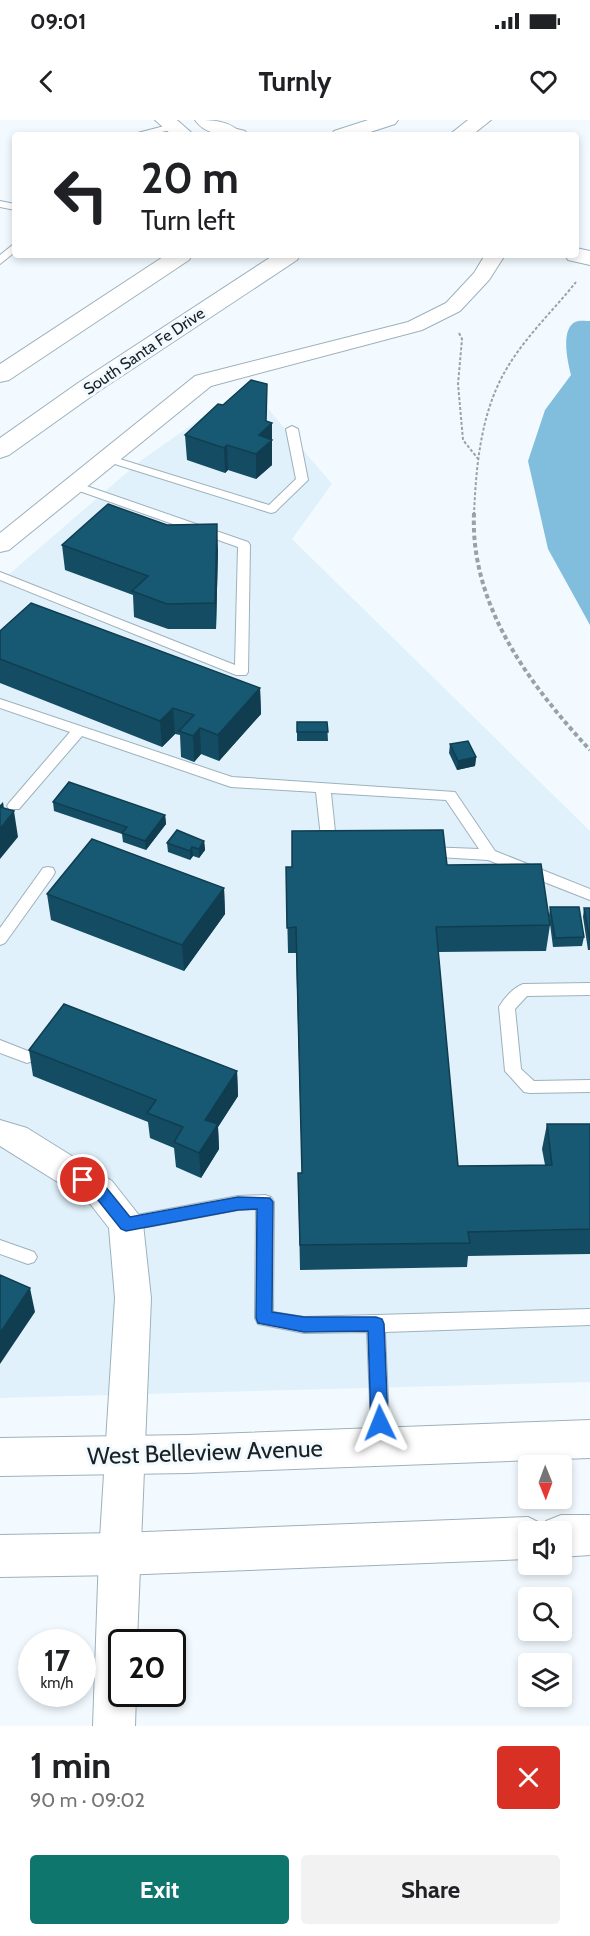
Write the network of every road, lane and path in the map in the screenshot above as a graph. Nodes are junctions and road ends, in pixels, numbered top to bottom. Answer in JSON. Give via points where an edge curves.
{"nodes":[{"id":1,"x":205,"y":120,"type":"edge"},
{"id":2,"x":390,"y":120,"type":"edge"},
{"id":3,"x":481,"y":120,"type":"edge"},
{"id":4,"x":174,"y":128,"type":"edge"},
{"id":5,"x":152,"y":132,"type":"edge"},
{"id":6,"x":227,"y":132,"type":"edge"},
{"id":7,"x":351,"y":132,"type":"edge"},
{"id":8,"x":372,"y":132,"type":"edge"},
{"id":9,"x":463,"y":132,"type":"edge"},
{"id":10,"x":580,"y":242,"type":"edge"},
{"id":11,"x":12,"y":249,"type":"edge"},
{"id":12,"x":176,"y":258,"type":"edge"},
{"id":13,"x":284,"y":258,"type":"edge"},
{"id":14,"x":493,"y":258,"type":"edge"},
{"id":15,"x":0,"y":261,"type":"edge"},
{"id":16,"x":585,"y":267,"type":"edge"},
{"id":17,"x":148,"y":277,"type":"junction"},
{"id":18,"x":456,"y":327,"type":"dead end"},
{"id":19,"x":0,"y":367,"type":"edge"},
{"id":20,"x":0,"y":375,"type":"edge"},
{"id":21,"x":87,"y":388,"type":"junction"},
{"id":22,"x":292,"y":429,"type":"dead end"},
{"id":23,"x":0,"y":450,"type":"edge"},
{"id":24,"x":106,"y":458,"type":"junction"},
{"id":25,"x":479,"y":460,"type":"junction"},
{"id":26,"x":0,"y":461,"type":"edge"},
{"id":27,"x":72,"y":485,"type":"junction"},
{"id":28,"x":0,"y":545,"type":"edge"},
{"id":29,"x":0,"y":576,"type":"edge"},
{"id":30,"x":0,"y":703,"type":"edge"},
{"id":31,"x":80,"y":730,"type":"junction"},
{"id":32,"x":590,"y":750,"type":"edge"},
{"id":33,"x":323,"y":788,"type":"junction"},
{"id":34,"x":14,"y":806,"type":"dead end"},
{"id":35,"x":352,"y":847,"type":"edge"},
{"id":36,"x":410,"y":851,"type":"edge"},
{"id":37,"x":490,"y":855,"type":"junction"},
{"id":38,"x":48,"y":872,"type":"dead end"},
{"id":39,"x":590,"y":895,"type":"edge"},
{"id":40,"x":0,"y":939,"type":"edge"},
{"id":41,"x":590,"y":989,"type":"edge"},
{"id":42,"x":0,"y":1046,"type":"edge"},
{"id":43,"x":27,"y":1057,"type":"dead end"},
{"id":44,"x":590,"y":1086,"type":"edge"},
{"id":45,"x":0,"y":1134,"type":"edge"},
{"id":46,"x":126,"y":1224,"type":"junction"},
{"id":47,"x":0,"y":1247,"type":"edge"},
{"id":48,"x":28,"y":1257,"type":"dead end"},
{"id":49,"x":590,"y":1317,"type":"edge"},
{"id":50,"x":376,"y":1324,"type":"junction"},
{"id":51,"x":590,"y":1439,"type":"edge"},
{"id":52,"x":381,"y":1447,"type":"junction"},
{"id":53,"x":124,"y":1456,"type":"junction"},
{"id":54,"x":0,"y":1457,"type":"edge"},
{"id":55,"x":590,"y":1535,"type":"edge"},
{"id":56,"x":572,"y":1536,"type":"edge"},
{"id":57,"x":518,"y":1538,"type":"edge"},
{"id":58,"x":119,"y":1554,"type":"junction"},
{"id":59,"x":0,"y":1556,"type":"edge"},
{"id":60,"x":114,"y":1726,"type":"edge"}],
"edges":[{"from":1,"to":6,"type":"main road"},
{"from":2,"to":7,"type":"main road"},
{"from":2,"to":8,"type":"main road"},
{"from":3,"to":9,"type":"main road"},
{"from":4,"to":5,"type":"lane"},
{"from":10,"to":16,"type":"main road"},
{"from":11,"to":15,"type":"lane"},
{"from":12,"to":17,"type":"main road"},
{"from":13,"to":21,"type":"main road","name":"South Santa Fe Drive"},
{"from":14,"to":24,"type":"street","via":[[453,307],[415,326],[203,381]]},
{"from":16,"to":25,"type":"path","via":[[526,340],[500,380],[486,411]]},
{"from":17,"to":19,"type":"main road"},
{"from":17,"to":20,"type":"main road"},
{"from":18,"to":25,"type":"path","via":[[462,339],[458,384],[462,440]]},
{"from":21,"to":23,"type":"main road","name":"South Santa Fe Drive"},
{"from":21,"to":26,"type":"main road"},
{"from":22,"to":24,"type":"lane","via":[[302,480],[271,509]]},
{"from":24,"to":27,"type":"street"},
{"from":25,"to":32,"type":"path","via":[[473,531],[479,574],[496,618],[522,663],[559,717]]},
{"from":27,"to":28,"type":"street"},
{"from":27,"to":29,"type":"lane","via":[[244,545],[241,672]]},
{"from":30,"to":31,"type":"lane"},
{"from":31,"to":33,"type":"lane","via":[[231,782]]},
{"from":31,"to":34,"type":"lane"},
{"from":33,"to":35,"type":"lane","via":[[329,846]]},
{"from":33,"to":37,"type":"lane","via":[[450,795]]},
{"from":36,"to":37,"type":"lane"},
{"from":37,"to":39,"type":"lane"},
{"from":38,"to":40,"type":"lane"},
{"from":41,"to":44,"type":"lane","via":[[523,990],[507,1007],[513,1071],[530,1087]]},
{"from":42,"to":43,"type":"lane"},
{"from":45,"to":46,"type":"street","via":[[15,1137],[100,1191]]},
{"from":46,"to":50,"type":"lane","via":[[238,1203],[265,1202],[264,1318],[304,1325]]},
{"from":46,"to":53,"type":"street","via":[[133,1298]]},
{"from":47,"to":48,"type":"lane"},
{"from":49,"to":50,"type":"lane"},
{"from":50,"to":52,"type":"lane"},
{"from":51,"to":52,"type":"main road","name":"West Belleview Avenue"},
{"from":52,"to":53,"type":"main road","name":"West Belleview Avenue"},
{"from":53,"to":54,"type":"main road","name":"West Belleview Avenue"},
{"from":53,"to":58,"type":"street"},
{"from":55,"to":56,"type":"main road"},
{"from":57,"to":58,"type":"main road"},
{"from":58,"to":59,"type":"main road"},
{"from":58,"to":60,"type":"street"}]}
